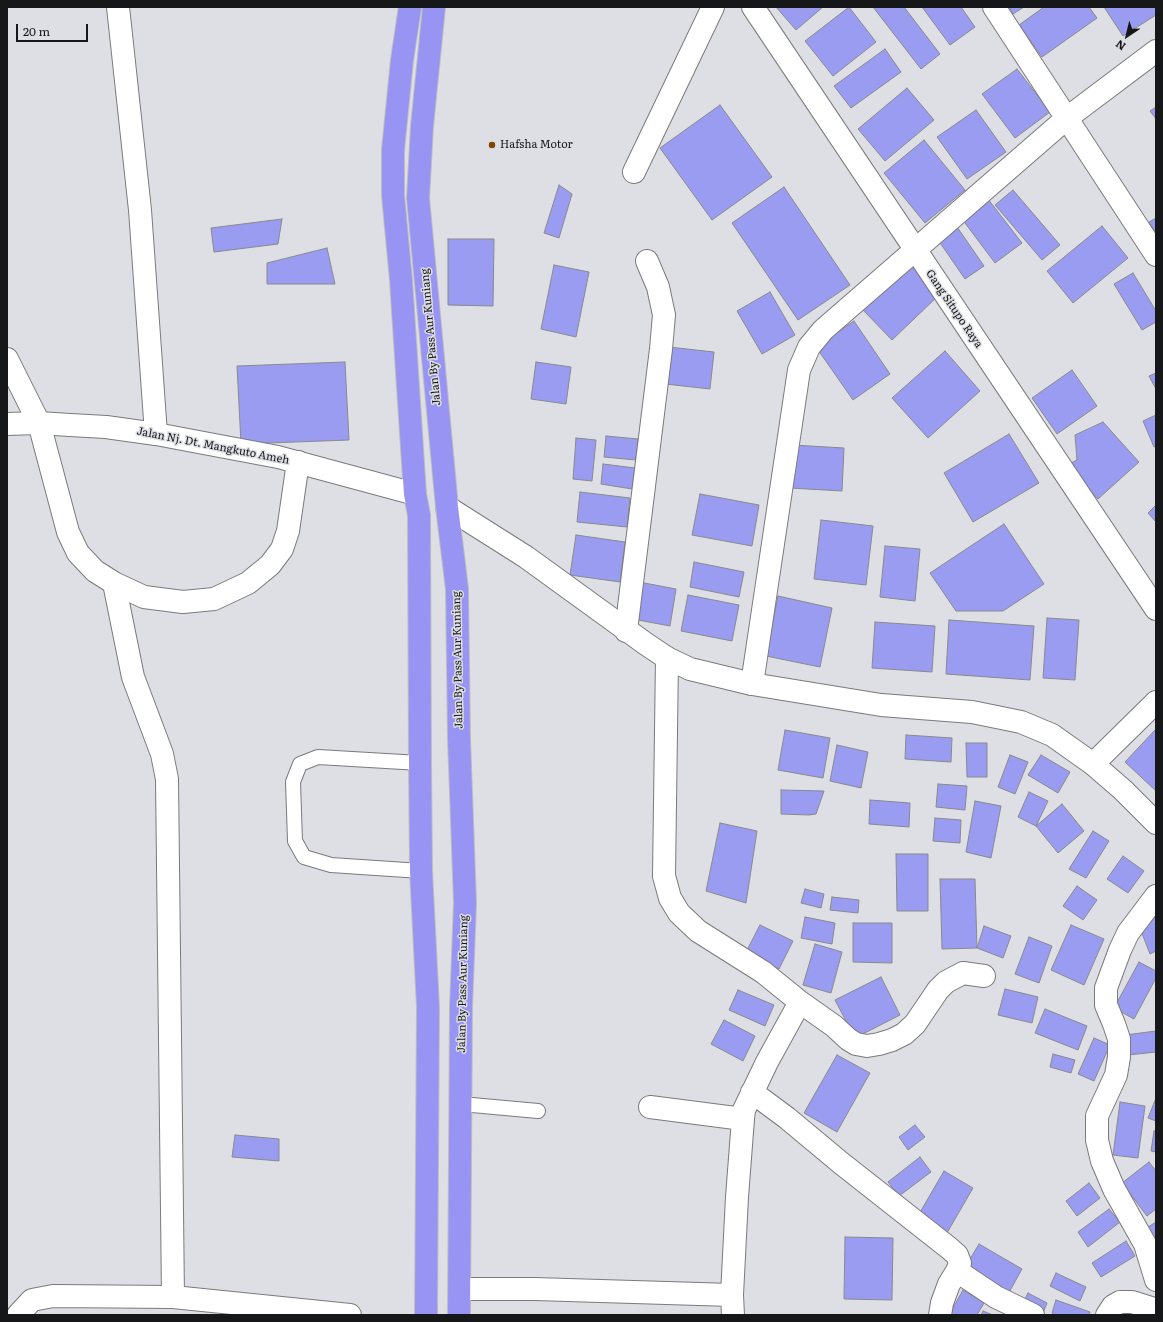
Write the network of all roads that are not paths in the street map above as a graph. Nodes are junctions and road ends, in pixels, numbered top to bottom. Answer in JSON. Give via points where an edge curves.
{"nodes":[{"id":1,"x":118,"y":7,"type":"edge"},
{"id":2,"x":410,"y":7,"type":"edge"},
{"id":3,"x":434,"y":7,"type":"edge"},
{"id":4,"x":714,"y":7,"type":"edge"},
{"id":5,"x":753,"y":7,"type":"edge"},
{"id":6,"x":994,"y":7,"type":"edge"},
{"id":7,"x":1156,"y":51,"type":"edge"},
{"id":8,"x":1066,"y":118,"type":"junction"},
{"id":9,"x":634,"y":172,"type":"dead end"},
{"id":10,"x":393,"y":195,"type":"junction"},
{"id":11,"x":418,"y":198,"type":"junction"},
{"id":12,"x":914,"y":250,"type":"junction"},
{"id":13,"x":1156,"y":255,"type":"edge"},
{"id":14,"x":647,"y":261,"type":"dead end"},
{"id":15,"x":7,"y":359,"type":"edge"},
{"id":16,"x":39,"y":423,"type":"junction"},
{"id":17,"x":7,"y":424,"type":"edge"},
{"id":18,"x":156,"y":434,"type":"junction"},
{"id":19,"x":298,"y":462,"type":"junction"},
{"id":20,"x":415,"y":494,"type":"junction"},
{"id":21,"x":447,"y":507,"type":"junction"},
{"id":22,"x":114,"y":583,"type":"junction"},
{"id":23,"x":1156,"y":609,"type":"edge"},
{"id":24,"x":626,"y":631,"type":"junction"},
{"id":25,"x":667,"y":658,"type":"junction"},
{"id":26,"x":752,"y":684,"type":"junction"},
{"id":27,"x":1156,"y":702,"type":"edge"},
{"id":28,"x":420,"y":763,"type":"junction"},
{"id":29,"x":1093,"y":764,"type":"junction"},
{"id":30,"x":1156,"y":823,"type":"edge"},
{"id":31,"x":421,"y":871,"type":"junction"},
{"id":32,"x":1156,"y":896,"type":"edge"},
{"id":33,"x":984,"y":976,"type":"dead end"},
{"id":34,"x":800,"y":1002,"type":"junction"},
{"id":35,"x":428,"y":1007,"type":"junction"},
{"id":36,"x":462,"y":1008,"type":"junction"},
{"id":37,"x":752,"y":1092,"type":"junction"},
{"id":38,"x":461,"y":1104,"type":"junction"},
{"id":39,"x":650,"y":1107,"type":"dead end"},
{"id":40,"x":538,"y":1111,"type":"dead end"},
{"id":41,"x":742,"y":1119,"type":"junction"},
{"id":42,"x":957,"y":1271,"type":"junction"},
{"id":43,"x":1156,"y":1280,"type":"edge"},
{"id":44,"x":460,"y":1289,"type":"junction"},
{"id":45,"x":173,"y":1297,"type":"junction"},
{"id":46,"x":733,"y":1305,"type":"edge"},
{"id":47,"x":1156,"y":1311,"type":"edge"},
{"id":48,"x":18,"y":1315,"type":"edge"},
{"id":49,"x":350,"y":1315,"type":"edge"},
{"id":50,"x":426,"y":1315,"type":"edge"},
{"id":51,"x":460,"y":1315,"type":"edge"},
{"id":52,"x":940,"y":1315,"type":"edge"},
{"id":53,"x":1033,"y":1315,"type":"edge"},
{"id":54,"x":1107,"y":1315,"type":"edge"}],
"edges":[{"from":1,"to":18,"type":"street","via":[[140,210]]},
{"from":2,"to":10,"type":"highway","via":[[393,150]]},
{"from":3,"to":11,"type":"highway","name":"Jalan By Pass Aur Kuniang","via":[[422,126]]},
{"from":4,"to":9,"type":"street"},
{"from":5,"to":12,"type":"street","name":"Gang Situpo Raya"},
{"from":6,"to":8,"type":"street"},
{"from":7,"to":8,"type":"street"},
{"from":8,"to":12,"type":"street"},
{"from":8,"to":13,"type":"street"},
{"from":10,"to":11,"type":"highway"},
{"from":10,"to":20,"type":"highway"},
{"from":11,"to":21,"type":"highway","name":"Jalan By Pass Aur Kuniang"},
{"from":12,"to":23,"type":"street","name":"Gang Situpo Raya"},
{"from":12,"to":26,"type":"street","via":[[823,330],[809,347],[799,370]]},
{"from":14,"to":24,"type":"street","via":[[658,287],[664,315]]},
{"from":15,"to":16,"type":"street"},
{"from":16,"to":17,"type":"street","name":"Jalan Nj. Dt. Mangkuto Ameh"},
{"from":16,"to":18,"type":"street","name":"Jalan Nj. Dt. Mangkuto Ameh"},
{"from":16,"to":22,"type":"street","via":[[68,532],[78,553],[95,571]]},
{"from":18,"to":19,"type":"street","name":"Jalan Nj. Dt. Mangkuto Ameh"},
{"from":19,"to":20,"type":"street","name":"Jalan Nj. Dt. Mangkuto Ameh"},
{"from":19,"to":22,"type":"street","via":[[288,531],[282,549],[270,565],[248,583],[214,599],[183,602],[144,597]]},
{"from":20,"to":28,"type":"highway","via":[[419,515]]},
{"from":21,"to":24,"type":"street","via":[[526,557]]},
{"from":21,"to":36,"type":"highway","name":"Jalan By Pass Aur Kuniang","via":[[457,589],[464,903]]},
{"from":22,"to":45,"type":"street","via":[[133,677],[162,754],[167,779]]},
{"from":24,"to":25,"type":"street"},
{"from":25,"to":26,"type":"street","via":[[690,669]]},
{"from":25,"to":34,"type":"street","via":[[664,876],[670,898],[679,913],[698,931],[763,972]]},
{"from":26,"to":29,"type":"street","via":[[881,705],[972,712],[1021,722],[1052,735]]},
{"from":27,"to":29,"type":"street"},
{"from":28,"to":31,"type":"highway"},
{"from":28,"to":31,"type":"lane","via":[[318,757],[300,764],[293,782],[295,841],[304,857],[331,866]]},
{"from":29,"to":30,"type":"street"},
{"from":31,"to":35,"type":"highway"},
{"from":32,"to":43,"type":"street","via":[[1128,933],[1106,988],[1106,1005],[1118,1039],[1119,1057],[1116,1075],[1097,1116],[1097,1140],[1102,1161],[1114,1189],[1145,1244]]},
{"from":33,"to":34,"type":"street","via":[[963,973],[946,982],[915,1024],[904,1034],[892,1040],[867,1046],[852,1042]]},
{"from":34,"to":37,"type":"street"},
{"from":35,"to":36,"type":"highway"},
{"from":35,"to":50,"type":"highway"},
{"from":36,"to":38,"type":"highway","name":"Jalan By Pass Aur Kuniang"},
{"from":37,"to":41,"type":"street"},
{"from":37,"to":42,"type":"street","via":[[953,1252],[960,1263]]},
{"from":38,"to":40,"type":"lane"},
{"from":38,"to":44,"type":"highway","name":"Jalan By Pass Aur Kuniang"},
{"from":39,"to":41,"type":"street"},
{"from":41,"to":46,"type":"street"},
{"from":42,"to":52,"type":"street","via":[[949,1284]]},
{"from":42,"to":53,"type":"street","via":[[996,1297]]},
{"from":44,"to":46,"type":"street","via":[[535,1289]]},
{"from":44,"to":51,"type":"highway","name":"Jalan By Pass Aur Kuniang"},
{"from":45,"to":48,"type":"street","via":[[53,1296],[32,1300]]},
{"from":45,"to":49,"type":"street"},
{"from":47,"to":54,"type":"street","via":[[1132,1302],[1120,1302],[1113,1306]]}]}
